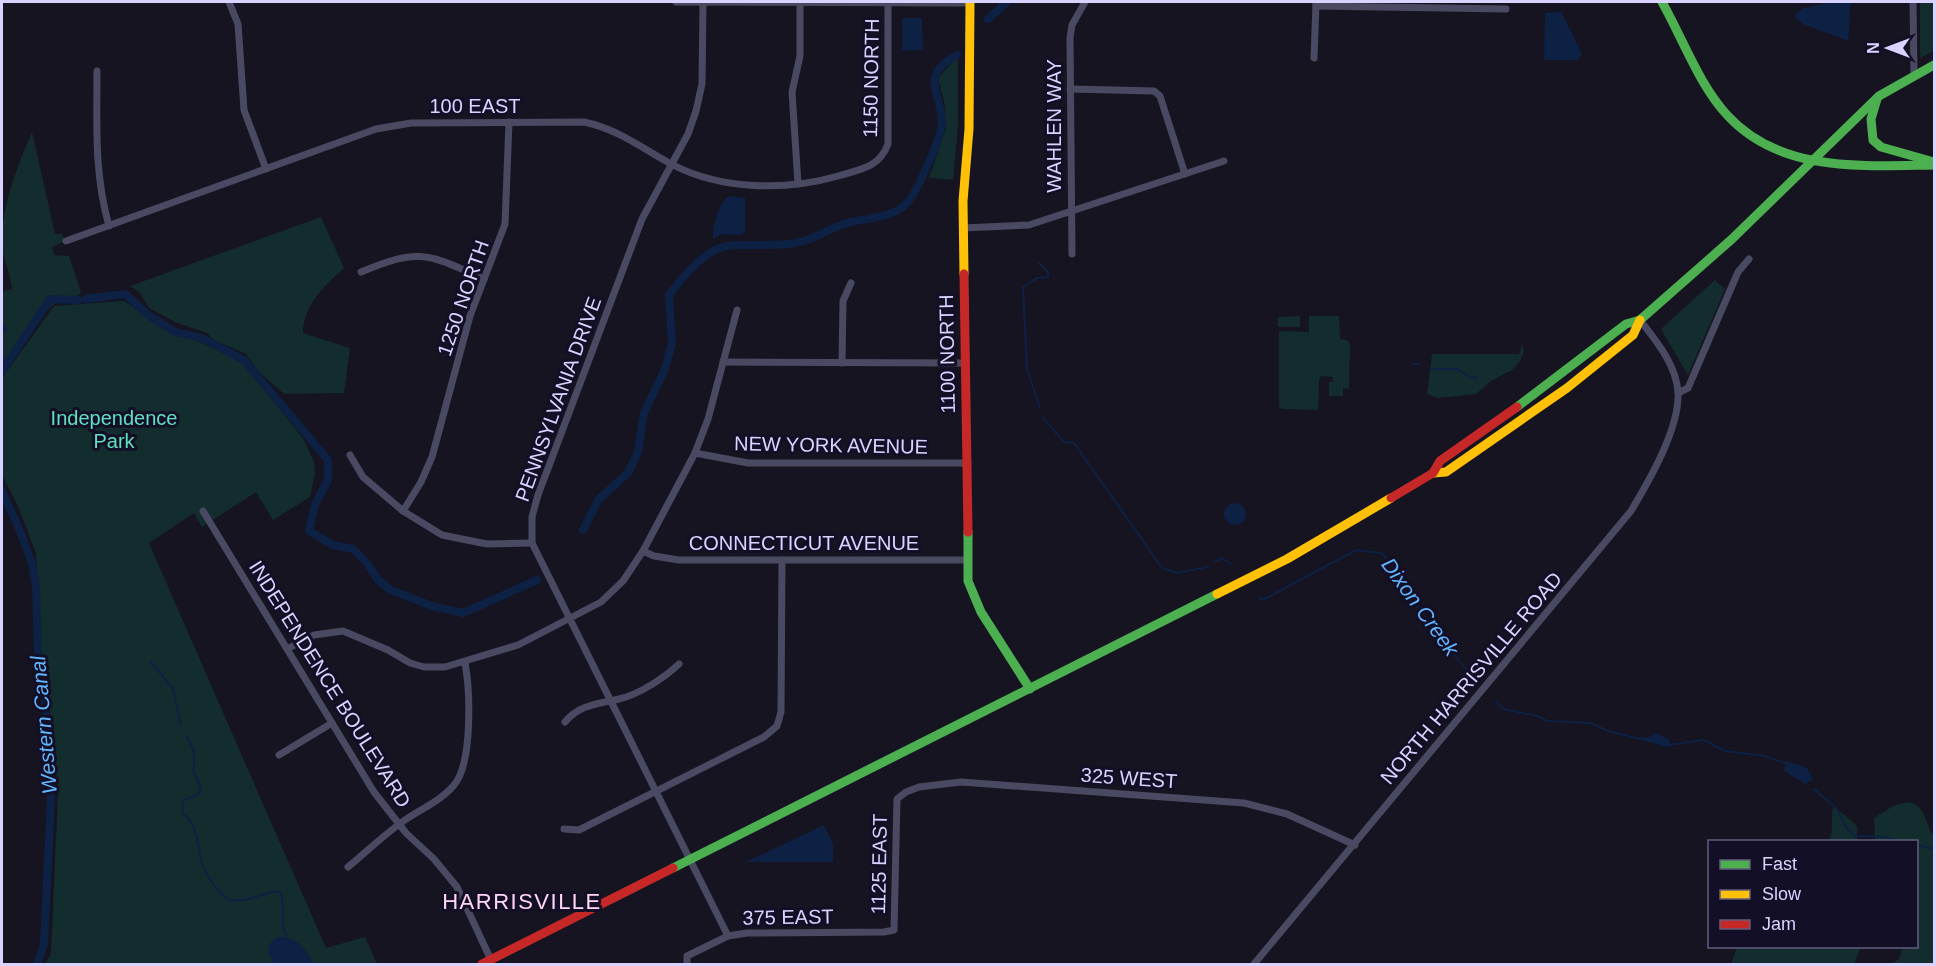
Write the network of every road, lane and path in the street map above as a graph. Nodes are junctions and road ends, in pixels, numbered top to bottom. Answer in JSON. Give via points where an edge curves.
{"nodes":[{"id":1,"x":229,"y":2,"type":"edge"},
{"id":2,"x":676,"y":2,"type":"edge"},
{"id":3,"x":888,"y":2,"type":"edge"},
{"id":4,"x":970,"y":2,"type":"edge"},
{"id":5,"x":1085,"y":2,"type":"edge"},
{"id":6,"x":1662,"y":2,"type":"edge"},
{"id":7,"x":1913,"y":2,"type":"edge"},
{"id":8,"x":704,"y":3,"type":"junction"},
{"id":9,"x":800,"y":3,"type":"edge"},
{"id":10,"x":1316,"y":4,"type":"edge"},
{"id":11,"x":1506,"y":9,"type":"dead end"},
{"id":12,"x":1314,"y":58,"type":"dead end"},
{"id":13,"x":1931,"y":66,"type":"edge"},
{"id":14,"x":97,"y":71,"type":"dead end"},
{"id":15,"x":1914,"y":74,"type":"junction"},
{"id":16,"x":1070,"y":89,"type":"junction"},
{"id":17,"x":1879,"y":96,"type":"junction"},
{"id":18,"x":509,"y":122,"type":"junction"},
{"id":19,"x":884,"y":155,"type":"joint"},
{"id":20,"x":1224,"y":161,"type":"dead end"},
{"id":21,"x":1809,"y":162,"type":"junction"},
{"id":22,"x":1935,"y":163,"type":"edge"},
{"id":23,"x":673,"y":164,"type":"junction"},
{"id":24,"x":266,"y":169,"type":"junction"},
{"id":25,"x":1185,"y":174,"type":"junction"},
{"id":26,"x":798,"y":184,"type":"junction"},
{"id":27,"x":1072,"y":212,"type":"junction"},
{"id":28,"x":109,"y":226,"type":"junction"},
{"id":29,"x":963,"y":228,"type":"junction"},
{"id":30,"x":66,"y":241,"type":"dead end"},
{"id":31,"x":1072,"y":254,"type":"dead end"},
{"id":32,"x":1749,"y":259,"type":"dead end"},
{"id":33,"x":361,"y":272,"type":"dead end"},
{"id":34,"x":483,"y":279,"type":"junction"},
{"id":35,"x":851,"y":283,"type":"dead end"},
{"id":36,"x":737,"y":310,"type":"dead end"},
{"id":37,"x":1640,"y":320,"type":"junction"},
{"id":38,"x":723,"y":362,"type":"junction"},
{"id":39,"x":842,"y":363,"type":"junction"},
{"id":40,"x":965,"y":363,"type":"junction"},
{"id":41,"x":1678,"y":393,"type":"junction"},
{"id":42,"x":695,"y":453,"type":"junction"},
{"id":43,"x":350,"y":455,"type":"dead end"},
{"id":44,"x":968,"y":463,"type":"junction"},
{"id":45,"x":1433,"y":473,"type":"junction"},
{"id":46,"x":204,"y":511,"type":"dead end"},
{"id":47,"x":403,"y":511,"type":"junction"},
{"id":48,"x":532,"y":543,"type":"junction"},
{"id":49,"x":643,"y":551,"type":"junction"},
{"id":50,"x":782,"y":560,"type":"junction"},
{"id":51,"x":966,"y":560,"type":"junction"},
{"id":52,"x":569,"y":620,"type":"junction"},
{"id":53,"x":287,"y":649,"type":"junction"},
{"id":54,"x":465,"y":663,"type":"junction"},
{"id":55,"x":679,"y":664,"type":"dead end"},
{"id":56,"x":1030,"y":689,"type":"junction"},
{"id":57,"x":610,"y":700,"type":"junction"},
{"id":58,"x":565,"y":722,"type":"dead end"},
{"id":59,"x":332,"y":723,"type":"junction"},
{"id":60,"x":279,"y":755,"type":"dead end"},
{"id":61,"x":656,"y":792,"type":"junction"},
{"id":62,"x":897,"y":799,"type":"joint"},
{"id":63,"x":399,"y":825,"type":"junction"},
{"id":64,"x":564,"y":829,"type":"dead end"},
{"id":65,"x":1355,"y":845,"type":"junction"},
{"id":66,"x":691,"y":860,"type":"junction"},
{"id":67,"x":348,"y":867,"type":"dead end"},
{"id":68,"x":894,"y":930,"type":"joint"},
{"id":69,"x":728,"y":936,"type":"junction"},
{"id":70,"x":492,"y":962,"type":"edge"},
{"id":71,"x":482,"y":964,"type":"edge"},
{"id":72,"x":687,"y":964,"type":"edge"},
{"id":73,"x":1254,"y":964,"type":"edge"}],
"edges":[{"from":1,"to":24,"type":"street","via":[[238,24],[244,110]]},
{"from":2,"to":8,"type":"street"},
{"from":3,"to":4,"type":"street"},
{"from":3,"to":9,"type":"street"},
{"from":3,"to":19,"type":"street","name":"1150 NORTH","via":[[888,144]]},
{"from":4,"to":29,"type":"main road","name":"1100 NORTH"},
{"from":5,"to":16,"type":"street","name":"WAHLEN WAY","via":[[1072,25]]},
{"from":6,"to":21,"type":"main road","via":[[1728,116],[1754,139]]},
{"from":7,"to":15,"type":"street"},
{"from":8,"to":9,"type":"street"},
{"from":8,"to":23,"type":"street","name":"PENNSYLVANIA DRIVE","via":[[702,84],[688,134]]},
{"from":9,"to":26,"type":"street","via":[[800,56],[792,92]]},
{"from":10,"to":11,"type":"street"},
{"from":10,"to":12,"type":"street"},
{"from":13,"to":15,"type":"main road"},
{"from":14,"to":28,"type":"street","via":[[98,175]]},
{"from":15,"to":17,"type":"main road"},
{"from":16,"to":25,"type":"street","via":[[1154,91],[1161,96]]},
{"from":16,"to":27,"type":"street","name":"WAHLEN WAY"},
{"from":17,"to":21,"type":"main road"},
{"from":17,"to":22,"type":"main road","via":[[1870,119],[1873,140],[1884,148]]},
{"from":18,"to":23,"type":"street","name":"100 EAST","via":[[584,122],[606,127]]},
{"from":18,"to":24,"type":"street","name":"100 EAST","via":[[393,125]]},
{"from":18,"to":34,"type":"street","name":"1250 NORTH","via":[[505,224],[500,245]]},
{"from":19,"to":26,"type":"street","name":"100 EAST","via":[[875,165]]},
{"from":20,"to":25,"type":"street"},
{"from":21,"to":22,"type":"main road"},
{"from":21,"to":37,"type":"main road","via":[[1732,239]]},
{"from":23,"to":26,"type":"street","name":"100 EAST","via":[[699,177],[725,182]]},
{"from":23,"to":48,"type":"street","name":"PENNSYLVANIA DRIVE","via":[[642,219],[538,495],[532,517]]},
{"from":24,"to":28,"type":"street","name":"100 EAST"},
{"from":25,"to":27,"type":"street"},
{"from":27,"to":29,"type":"street","via":[[1029,225]]},
{"from":27,"to":31,"type":"street","name":"WAHLEN WAY"},
{"from":28,"to":30,"type":"street","name":"100 EAST"},
{"from":29,"to":40,"type":"main road","name":"1100 NORTH"},
{"from":32,"to":41,"type":"street","name":"NORTH HARRISVILLE ROAD","via":[[1738,272],[1688,388]]},
{"from":33,"to":34,"type":"street","via":[[404,256],[420,255]]},
{"from":34,"to":47,"type":"street","name":"1250 NORTH","via":[[432,457],[422,482]]},
{"from":35,"to":39,"type":"street","via":[[843,301]]},
{"from":36,"to":38,"type":"street"},
{"from":37,"to":41,"type":"street","name":"NORTH HARRISVILLE ROAD","via":[[1667,357]]},
{"from":37,"to":45,"type":"main road","via":[[1626,324],[1440,461]]},
{"from":37,"to":45,"type":"main road","via":[[1633,335],[1568,388],[1446,472]]},
{"from":38,"to":39,"type":"street"},
{"from":38,"to":42,"type":"street"},
{"from":39,"to":40,"type":"street"},
{"from":40,"to":44,"type":"main road","name":"1100 NORTH"},
{"from":41,"to":65,"type":"street","name":"NORTH HARRISVILLE ROAD","via":[[1671,430],[1631,511]]},
{"from":42,"to":44,"type":"street","name":"NEW YORK AVENUE","via":[[748,463]]},
{"from":42,"to":49,"type":"street"},
{"from":43,"to":47,"type":"street","via":[[363,477]]},
{"from":44,"to":51,"type":"main road","name":"1100 NORTH"},
{"from":45,"to":56,"type":"main road","via":[[1315,544]]},
{"from":46,"to":53,"type":"street","name":"INDEPENDENCE BOULEVARD"},
{"from":47,"to":48,"type":"street","via":[[442,536],[487,544]]},
{"from":48,"to":52,"type":"street","name":"PENNSYLVANIA DRIVE"},
{"from":49,"to":50,"type":"street","name":"CONNECTICUT AVENUE","via":[[668,559]]},
{"from":49,"to":52,"type":"street","via":[[623,581],[601,602]]},
{"from":50,"to":51,"type":"street","name":"CONNECTICUT AVENUE"},
{"from":50,"to":61,"type":"street","via":[[781,712],[777,726],[764,737]]},
{"from":51,"to":56,"type":"main road","name":"1100 NORTH","via":[[972,596]]},
{"from":52,"to":54,"type":"street","via":[[518,645]]},
{"from":52,"to":57,"type":"street","name":"PENNSYLVANIA DRIVE"},
{"from":53,"to":54,"type":"street","via":[[314,635],[343,631],[424,667]]},
{"from":53,"to":59,"type":"street","name":"INDEPENDENCE BOULEVARD"},
{"from":54,"to":63,"type":"street","via":[[468,680],[463,772],[442,795]]},
{"from":55,"to":57,"type":"street","via":[[666,676],[620,699]]},
{"from":56,"to":66,"type":"main road"},
{"from":57,"to":58,"type":"street","via":[[571,715]]},
{"from":57,"to":61,"type":"street","name":"PENNSYLVANIA DRIVE"},
{"from":59,"to":60,"type":"street"},
{"from":59,"to":63,"type":"street","name":"INDEPENDENCE BOULEVARD"},
{"from":61,"to":64,"type":"street","via":[[579,830]]},
{"from":61,"to":66,"type":"street","name":"PENNSYLVANIA DRIVE"},
{"from":62,"to":65,"type":"street","name":"325 WEST","via":[[919,787],[961,782],[1244,803],[1287,814]]},
{"from":62,"to":68,"type":"street","name":"1125 EAST"},
{"from":63,"to":67,"type":"street"},
{"from":63,"to":70,"type":"street","name":"INDEPENDENCE BOULEVARD","via":[[457,887]]},
{"from":65,"to":73,"type":"street","name":"NORTH HARRISVILLE ROAD"},
{"from":66,"to":69,"type":"street","name":"PENNSYLVANIA DRIVE"},
{"from":66,"to":70,"type":"main road"},
{"from":68,"to":69,"type":"street","name":"375 EAST"},
{"from":69,"to":72,"type":"street","name":"375 EAST","via":[[687,956]]},
{"from":70,"to":71,"type":"main road"}]}
